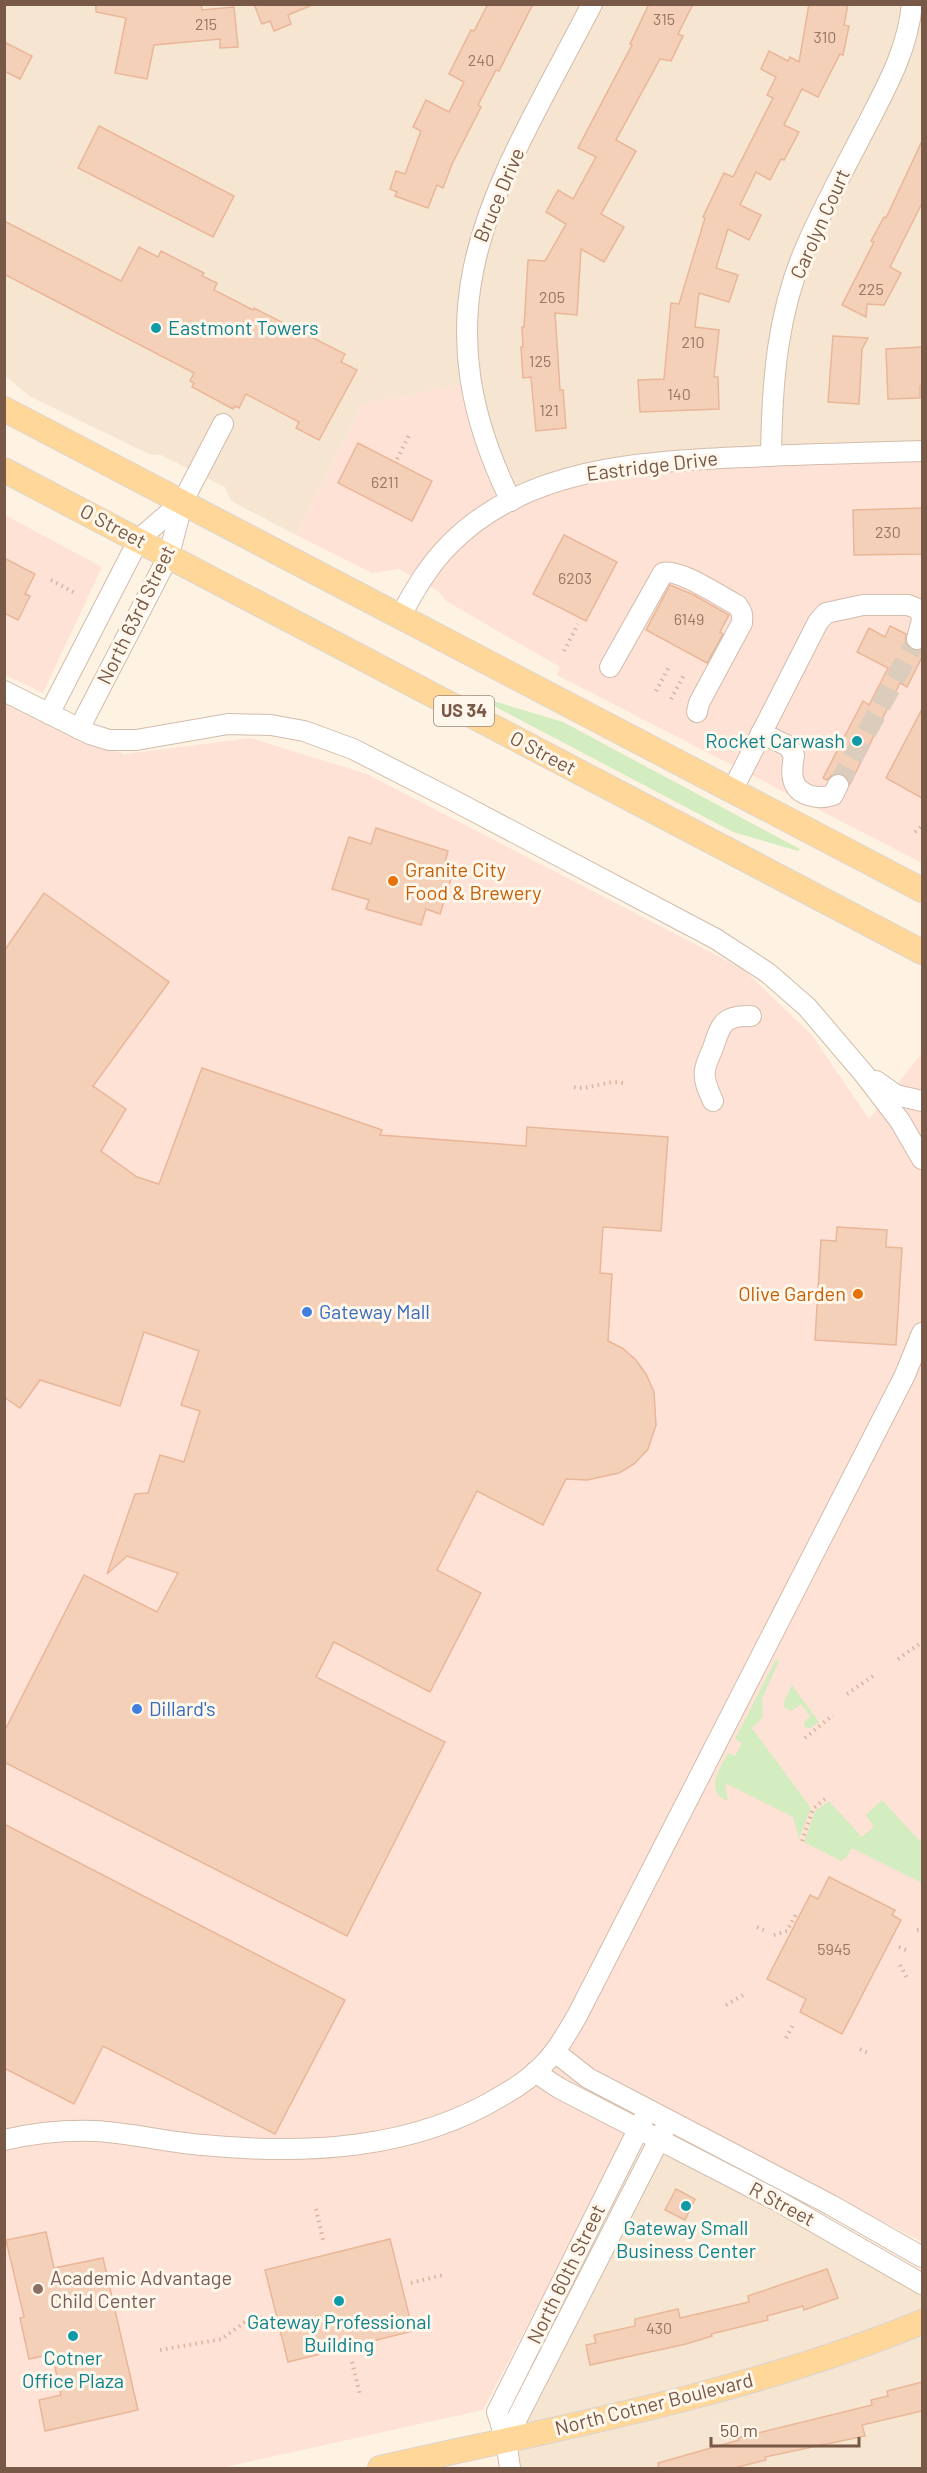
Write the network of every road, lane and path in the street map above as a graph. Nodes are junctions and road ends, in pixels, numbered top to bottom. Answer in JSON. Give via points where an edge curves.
{"nodes":[{"id":1,"x":592,"y":4,"type":"edge"},
{"id":2,"x":912,"y":4,"type":"edge"},
{"id":3,"x":4,"y":409,"type":"edge"},
{"id":4,"x":223,"y":424,"type":"dead end"},
{"id":5,"x":409,"y":435,"type":"dead end"},
{"id":6,"x":922,"y":452,"type":"edge"},
{"id":7,"x":771,"y":456,"type":"junction"},
{"id":8,"x":397,"y":459,"type":"dead end"},
{"id":9,"x":4,"y":470,"type":"edge"},
{"id":10,"x":183,"y":501,"type":"junction"},
{"id":11,"x":511,"y":501,"type":"junction"},
{"id":12,"x":139,"y":539,"type":"junction"},
{"id":13,"x":169,"y":555,"type":"junction"},
{"id":14,"x":51,"y":580,"type":"dead end"},
{"id":15,"x":75,"y":593,"type":"dead end"},
{"id":16,"x":401,"y":615,"type":"junction"},
{"id":17,"x":578,"y":624,"type":"dead end"},
{"id":18,"x":920,"y":625,"type":"edge"},
{"id":19,"x":564,"y":651,"type":"dead end"},
{"id":20,"x":670,"y":665,"type":"dead end"},
{"id":21,"x":610,"y":667,"type":"dead end"},
{"id":22,"x":685,"y":673,"type":"dead end"},
{"id":23,"x":4,"y":691,"type":"edge"},
{"id":24,"x":656,"y":691,"type":"dead end"},
{"id":25,"x":671,"y":699,"type":"dead end"},
{"id":26,"x":697,"y":712,"type":"dead end"},
{"id":27,"x":49,"y":714,"type":"junction"},
{"id":28,"x":79,"y":729,"type":"junction"},
{"id":29,"x":761,"y":733,"type":"junction"},
{"id":30,"x":838,"y":785,"type":"tunnel mouth"},
{"id":31,"x":733,"y":789,"type":"junction"},
{"id":32,"x":922,"y":826,"type":"edge"},
{"id":33,"x":915,"y":832,"type":"dead end"},
{"id":34,"x":922,"y":890,"type":"edge"},
{"id":35,"x":922,"y":952,"type":"edge"},
{"id":36,"x":751,"y":1016,"type":"dead end"},
{"id":37,"x":864,"y":1074,"type":"junction"},
{"id":38,"x":623,"y":1083,"type":"dead end"},
{"id":39,"x":574,"y":1087,"type":"dead end"},
{"id":40,"x":713,"y":1101,"type":"dead end"},
{"id":41,"x":922,"y":1101,"type":"edge"},
{"id":42,"x":920,"y":1148,"type":"edge"},
{"id":43,"x":922,"y":1333,"type":"edge"},
{"id":44,"x":922,"y":1642,"type":"edge"},
{"id":45,"x":898,"y":1659,"type":"dead end"},
{"id":46,"x":876,"y":1674,"type":"dead end"},
{"id":47,"x":847,"y":1694,"type":"dead end"},
{"id":48,"x":834,"y":1715,"type":"dead end"},
{"id":49,"x":805,"y":1738,"type":"dead end"},
{"id":50,"x":825,"y":1799,"type":"dead end"},
{"id":51,"x":802,"y":1841,"type":"dead end"},
{"id":52,"x":796,"y":1914,"type":"dead end"},
{"id":53,"x":757,"y":1927,"type":"dead end"},
{"id":54,"x":922,"y":1929,"type":"edge"},
{"id":55,"x":917,"y":1930,"type":"dead end"},
{"id":56,"x":768,"y":1932,"type":"dead end"},
{"id":57,"x":774,"y":1935,"type":"dead end"},
{"id":58,"x":899,"y":1947,"type":"dead end"},
{"id":59,"x":908,"y":1951,"type":"dead end"},
{"id":60,"x":900,"y":1965,"type":"dead end"},
{"id":61,"x":908,"y":1980,"type":"dead end"},
{"id":62,"x":743,"y":1995,"type":"dead end"},
{"id":63,"x":726,"y":2005,"type":"dead end"},
{"id":64,"x":794,"y":2023,"type":"dead end"},
{"id":65,"x":786,"y":2038,"type":"dead end"},
{"id":66,"x":860,"y":2049,"type":"dead end"},
{"id":67,"x":555,"y":2052,"type":"junction"},
{"id":68,"x":870,"y":2054,"type":"dead end"},
{"id":69,"x":536,"y":2072,"type":"junction"},
{"id":70,"x":648,"y":2110,"type":"junction"},
{"id":71,"x":669,"y":2121,"type":"junction"},
{"id":72,"x":638,"y":2128,"type":"junction"},
{"id":73,"x":659,"y":2139,"type":"junction"},
{"id":74,"x":4,"y":2140,"type":"edge"},
{"id":75,"x":316,"y":2209,"type":"dead end"},
{"id":76,"x":323,"y":2240,"type":"dead end"},
{"id":77,"x":922,"y":2257,"type":"edge"},
{"id":78,"x":443,"y":2275,"type":"dead end"},
{"id":79,"x":411,"y":2283,"type":"dead end"},
{"id":80,"x":922,"y":2284,"type":"edge"},
{"id":81,"x":264,"y":2317,"type":"dead end"},
{"id":82,"x":922,"y":2322,"type":"edge"},
{"id":83,"x":160,"y":2350,"type":"dead end"},
{"id":84,"x":352,"y":2362,"type":"dead end"},
{"id":85,"x":360,"y":2395,"type":"dead end"},
{"id":86,"x":506,"y":2440,"type":"junction"},
{"id":87,"x":380,"y":2469,"type":"edge"},
{"id":88,"x":510,"y":2469,"type":"edge"}],
"edges":[{"from":1,"to":11,"type":"street","name":"Bruce Drive","via":[[500,183],[473,266],[466,336],[470,383],[484,439]]},
{"from":2,"to":7,"type":"street","name":"Carolyn Court","via":[[898,63],[812,233],[792,282],[773,371]]},
{"from":3,"to":10,"type":"main road","number":"US 34"},
{"from":4,"to":10,"type":"street"},
{"from":5,"to":8,"type":"path"},
{"from":6,"to":7,"type":"street","name":"Eastridge Drive"},
{"from":7,"to":11,"type":"street","name":"Eastridge Drive","via":[[594,471]]},
{"from":9,"to":12,"type":"main road","name":"O Street","number":"US 34"},
{"from":10,"to":12,"type":"street","name":"North 63rd Street"},
{"from":10,"to":13,"type":"street","name":"North 63rd Street"},
{"from":10,"to":16,"type":"main road","number":"US 34"},
{"from":11,"to":16,"type":"street","name":"Eastridge Drive","via":[[451,543],[426,572]]},
{"from":12,"to":13,"type":"main road","name":"O Street","number":"US 34"},
{"from":12,"to":27,"type":"street","name":"North 63rd Street"},
{"from":13,"to":28,"type":"street","name":"North 63rd Street"},
{"from":13,"to":35,"type":"main road","name":"O Street","number":"US 34"},
{"from":14,"to":15,"type":"path"},
{"from":16,"to":31,"type":"main road","number":"US 34"},
{"from":17,"to":19,"type":"path"},
{"from":18,"to":29,"type":"street","via":[[918,609],[908,605],[863,605],[826,613]]},
{"from":20,"to":24,"type":"path"},
{"from":21,"to":26,"type":"street","via":[[663,573],[678,574],[737,605],[743,616]]},
{"from":22,"to":25,"type":"path"},
{"from":23,"to":27,"type":"street"},
{"from":27,"to":28,"type":"street"},
{"from":28,"to":37,"type":"street","via":[[109,740],[128,741],[228,724],[271,724],[353,749],[745,957],[807,1007]]},
{"from":29,"to":30,"type":"street","via":[[788,746],[794,755],[794,782],[804,793],[823,798],[833,795]]},
{"from":29,"to":31,"type":"street"},
{"from":31,"to":34,"type":"main road","number":"US 34"},
{"from":32,"to":33,"type":"path"},
{"from":36,"to":40,"type":"street","via":[[737,1016],[720,1026],[705,1070]]},
{"from":37,"to":41,"type":"street","via":[[896,1095]]},
{"from":37,"to":42,"type":"street"},
{"from":38,"to":39,"type":"path"},
{"from":43,"to":67,"type":"street","via":[[905,1375],[753,1673]]},
{"from":44,"to":45,"type":"path"},
{"from":46,"to":47,"type":"path"},
{"from":48,"to":49,"type":"path"},
{"from":50,"to":51,"type":"path","via":[[813,1809]]},
{"from":52,"to":57,"type":"path","via":[[787,1931]]},
{"from":53,"to":56,"type":"path"},
{"from":54,"to":55,"type":"path"},
{"from":58,"to":59,"type":"path"},
{"from":60,"to":61,"type":"path"},
{"from":62,"to":63,"type":"path"},
{"from":64,"to":65,"type":"path"},
{"from":66,"to":68,"type":"path"},
{"from":67,"to":69,"type":"street"},
{"from":67,"to":70,"type":"street","name":"R Street","via":[[588,2078]]},
{"from":69,"to":72,"type":"street","name":"R Street"},
{"from":69,"to":74,"type":"street","via":[[469,2115],[422,2131],[330,2148],[259,2149],[71,2131]]},
{"from":70,"to":71,"type":"street","name":"R Street"},
{"from":70,"to":72,"type":"street","name":"North 60th Street"},
{"from":71,"to":73,"type":"street","name":"North 60th Street"},
{"from":71,"to":77,"type":"street","name":"R Street"},
{"from":72,"to":73,"type":"street","name":"R Street"},
{"from":72,"to":86,"type":"street","name":"North 60th Street","via":[[497,2412]]},
{"from":73,"to":80,"type":"street","name":"R Street","via":[[777,2200]]},
{"from":73,"to":86,"type":"street","name":"North 60th Street"},
{"from":75,"to":76,"type":"path"},
{"from":78,"to":79,"type":"path"},
{"from":81,"to":83,"type":"path","via":[[246,2321],[222,2339]]},
{"from":82,"to":86,"type":"main road","name":"North Cotner Boulevard","via":[[802,2367],[721,2390]]},
{"from":84,"to":85,"type":"path"},
{"from":86,"to":87,"type":"main road","name":"North Cotner Boulevard"},
{"from":86,"to":88,"type":"street","name":"North 60th Street"}]}
